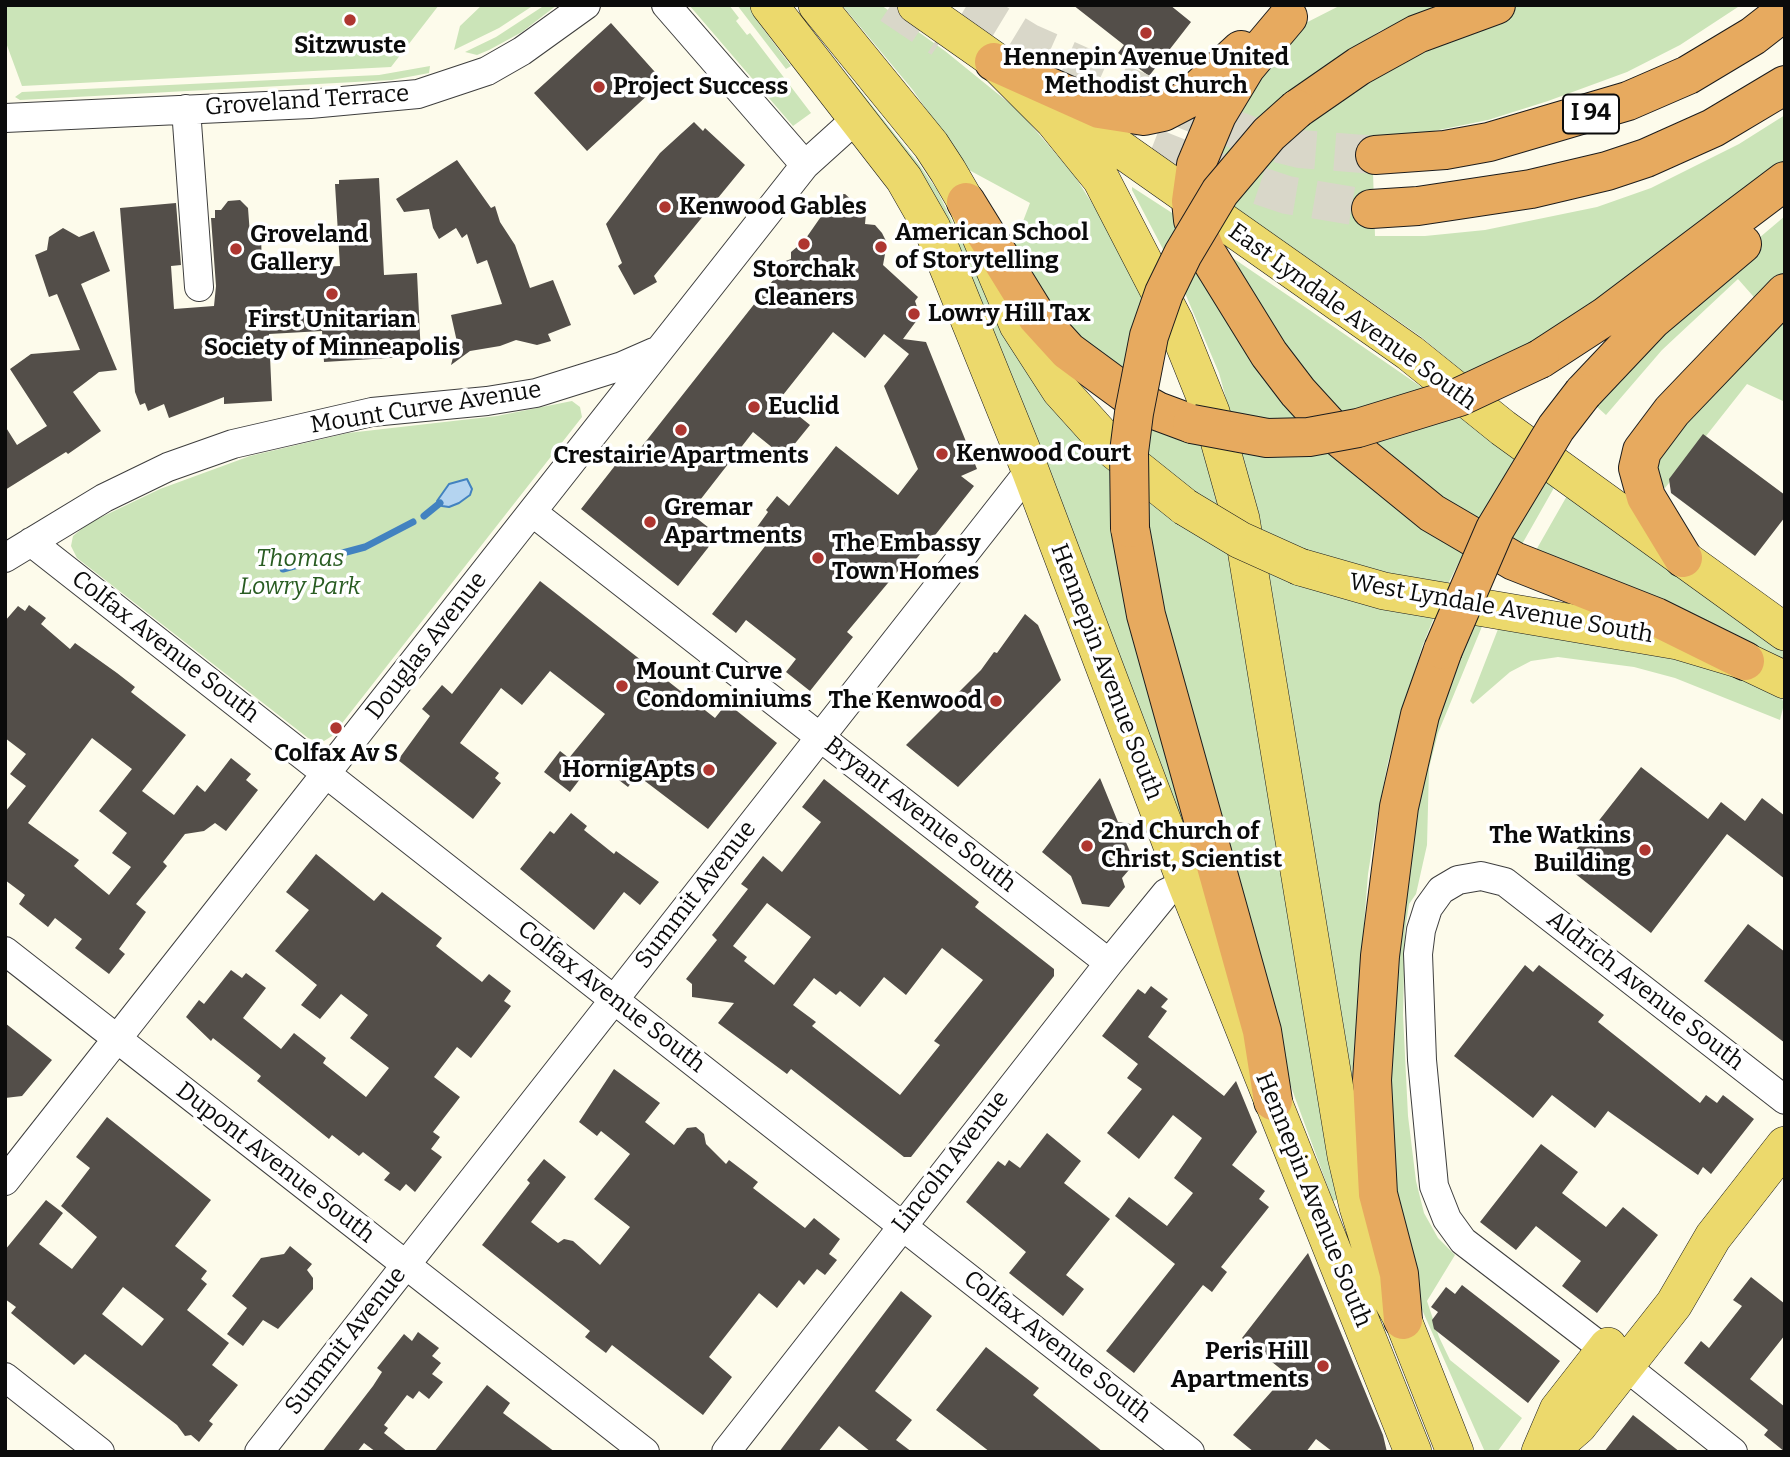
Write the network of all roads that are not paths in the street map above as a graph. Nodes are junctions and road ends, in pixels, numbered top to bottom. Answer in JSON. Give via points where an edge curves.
{"nodes":[{"id":1,"x":586,"y":5,"type":"edge"},
{"id":2,"x":666,"y":5,"type":"edge"},
{"id":3,"x":769,"y":5,"type":"edge"},
{"id":4,"x":817,"y":5,"type":"edge"},
{"id":5,"x":916,"y":5,"type":"edge"},
{"id":6,"x":1496,"y":5,"type":"edge"},
{"id":7,"x":1299,"y":11,"type":"edge"},
{"id":8,"x":1785,"y":11,"type":"edge"},
{"id":9,"x":994,"y":62,"type":"junction"},
{"id":10,"x":1785,"y":85,"type":"edge"},
{"id":11,"x":186,"y":109,"type":"junction"},
{"id":12,"x":5,"y":118,"type":"edge"},
{"id":13,"x":856,"y":119,"type":"junction"},
{"id":14,"x":1375,"y":155,"type":"tunnel mouth"},
{"id":15,"x":805,"y":165,"type":"junction"},
{"id":16,"x":1785,"y":181,"type":"edge"},
{"id":17,"x":1191,"y":201,"type":"junction"},
{"id":18,"x":966,"y":202,"type":"junction"},
{"id":19,"x":1785,"y":207,"type":"edge"},
{"id":20,"x":1371,"y":209,"type":"tunnel mouth"},
{"id":21,"x":200,"y":287,"type":"dead end"},
{"id":22,"x":1785,"y":293,"type":"edge"},
{"id":23,"x":659,"y":349,"type":"junction"},
{"id":24,"x":1030,"y":470,"type":"junction"},
{"id":25,"x":532,"y":512,"type":"junction"},
{"id":26,"x":31,"y":542,"type":"junction"},
{"id":27,"x":5,"y":558,"type":"edge"},
{"id":28,"x":1683,"y":558,"type":"junction"},
{"id":29,"x":1785,"y":632,"type":"edge"},
{"id":30,"x":1745,"y":661,"type":"junction"},
{"id":31,"x":1785,"y":680,"type":"edge"},
{"id":32,"x":820,"y":737,"type":"junction"},
{"id":33,"x":326,"y":773,"type":"junction"},
{"id":34,"x":1186,"y":883,"type":"junction"},
{"id":35,"x":5,"y":951,"type":"edge"},
{"id":36,"x":1109,"y":963,"type":"junction"},
{"id":37,"x":614,"y":999,"type":"junction"},
{"id":38,"x":117,"y":1039,"type":"junction"},
{"id":39,"x":1785,"y":1100,"type":"edge"},
{"id":40,"x":1273,"y":1101,"type":"junction"},
{"id":41,"x":1785,"y":1145,"type":"edge"},
{"id":42,"x":5,"y":1181,"type":"edge"},
{"id":43,"x":901,"y":1225,"type":"junction"},
{"id":44,"x":406,"y":1265,"type":"junction"},
{"id":45,"x":1403,"y":1320,"type":"junction"},
{"id":46,"x":1615,"y":1358,"type":"junction"},
{"id":47,"x":5,"y":1377,"type":"edge"},
{"id":48,"x":100,"y":1452,"type":"edge"},
{"id":49,"x":259,"y":1452,"type":"edge"},
{"id":50,"x":645,"y":1452,"type":"edge"},
{"id":51,"x":726,"y":1452,"type":"edge"},
{"id":52,"x":1190,"y":1452,"type":"edge"},
{"id":53,"x":1413,"y":1452,"type":"edge"},
{"id":54,"x":1455,"y":1452,"type":"edge"},
{"id":55,"x":1540,"y":1452,"type":"edge"},
{"id":56,"x":1548,"y":1452,"type":"edge"},
{"id":57,"x":1733,"y":1452,"type":"edge"}],
"edges":[{"from":1,"to":11,"type":"street","name":"Groveland Terrace","via":[[487,71],[418,94]]},
{"from":2,"to":15,"type":"street"},
{"from":3,"to":13,"type":"main road","name":"Hennepin Avenue South"},
{"from":4,"to":18,"type":"main road","name":"West Lyndale Avenue South","via":[[931,145]]},
{"from":5,"to":9,"type":"main road","name":"East Lyndale Avenue South"},
{"from":6,"to":40,"type":"highway","bridge":true,"via":[[1417,34],[1360,66],[1269,134],[1220,192],[1183,254],[1149,336],[1129,452],[1130,528],[1146,615],[1262,1031]]},
{"from":7,"to":9,"type":"highway","via":[[1256,38],[1188,99],[1155,115],[1129,116],[1100,109]]},
{"from":7,"to":17,"type":"highway","via":[[1246,67],[1217,115],[1196,165]]},
{"from":8,"to":14,"type":"highway","number":"I 94","via":[[1711,62],[1628,101],[1489,142]]},
{"from":9,"to":17,"type":"main road","name":"East Lyndale Avenue South"},
{"from":9,"to":45,"type":"main road","name":"Hennepin Avenue South","via":[[1054,121],[1101,180],[1175,322],[1211,412],[1241,519],[1346,1156],[1381,1280]]},
{"from":10,"to":20,"type":"highway","number":"I 94","via":[[1713,128],[1646,159],[1607,171],[1531,189]]},
{"from":11,"to":12,"type":"street","name":"Groveland Terrace"},
{"from":11,"to":21,"type":"street"},
{"from":13,"to":15,"type":"street","name":"Douglas Avenue"},
{"from":13,"to":24,"type":"main road","name":"Hennepin Avenue South","via":[[904,179],[932,228]]},
{"from":15,"to":23,"type":"street","name":"Douglas Avenue"},
{"from":16,"to":18,"type":"highway","bridge":true,"via":[[1606,316],[1540,359],[1437,406],[1381,423],[1334,433],[1268,438],[1192,424],[1157,411],[1068,351],[1037,317]]},
{"from":17,"to":28,"type":"main road","name":"East Lyndale Avenue South","via":[[1410,353],[1503,428]]},
{"from":17,"to":30,"type":"highway","via":[[1206,252],[1274,359],[1326,424],[1388,480],[1424,508],[1505,556],[1656,617]]},
{"from":18,"to":30,"type":"main road","name":"West Lyndale Avenue South","bridge":true,"via":[[1018,326],[1054,380],[1105,442],[1185,507],[1240,540],[1300,566],[1384,592],[1650,635]]},
{"from":19,"to":45,"type":"highway","bridge":true,"via":[[1652,320],[1556,428],[1495,529],[1420,715],[1399,807],[1380,956],[1372,1080],[1378,1194],[1399,1274]]},
{"from":22,"to":28,"type":"highway","via":[[1660,424],[1642,451],[1638,468],[1646,496]]},
{"from":23,"to":25,"type":"street","name":"Douglas Avenue"},
{"from":23,"to":26,"type":"street","name":"Mount Curve Avenue","via":[[622,366],[536,393],[372,412],[233,443],[104,498]]},
{"from":24,"to":32,"type":"street","name":"Summit Avenue"},
{"from":24,"to":34,"type":"main road","name":"Hennepin Avenue South"},
{"from":25,"to":32,"type":"street","name":"Bryant Avenue South"},
{"from":25,"to":33,"type":"street","name":"Douglas Avenue"},
{"from":26,"to":27,"type":"street","name":"Mount Curve Avenue"},
{"from":26,"to":33,"type":"street","name":"Colfax Avenue South"},
{"from":28,"to":29,"type":"main road","name":"East Lyndale Avenue South"},
{"from":30,"to":31,"type":"main road","name":"West Lyndale Avenue South"},
{"from":32,"to":36,"type":"street","name":"Bryant Avenue South"},
{"from":32,"to":37,"type":"street","name":"Summit Avenue"},
{"from":33,"to":37,"type":"street","name":"Colfax Avenue South"},
{"from":33,"to":38,"type":"street","name":"Douglas Avenue"},
{"from":34,"to":36,"type":"street","name":"Lincoln Avenue","via":[[1166,893]]},
{"from":34,"to":40,"type":"main road","name":"Hennepin Avenue South"},
{"from":35,"to":38,"type":"street","name":"Dupont Avenue South"},
{"from":36,"to":43,"type":"street","name":"Lincoln Avenue"},
{"from":37,"to":43,"type":"street","name":"Colfax Avenue South"},
{"from":37,"to":44,"type":"street","name":"Summit Avenue"},
{"from":38,"to":42,"type":"street","name":"Douglas Avenue"},
{"from":38,"to":44,"type":"street","name":"Dupont Avenue South"},
{"from":39,"to":46,"type":"street","name":"Aldrich Avenue South","via":[[1505,882],[1481,876],[1458,880],[1441,890],[1428,908],[1421,930],[1422,1060],[1434,1186],[1447,1219],[1463,1241]]},
{"from":40,"to":53,"type":"main road","name":"Hennepin Avenue South"},
{"from":41,"to":46,"type":"main road","via":[[1713,1237],[1674,1304]]},
{"from":43,"to":51,"type":"street","name":"Lincoln Avenue"},
{"from":43,"to":52,"type":"street","name":"Colfax Avenue South"},
{"from":44,"to":49,"type":"street","name":"Summit Avenue"},
{"from":44,"to":50,"type":"street","name":"Dupont Avenue South"},
{"from":45,"to":54,"type":"main road","name":"Hennepin Avenue South"},
{"from":46,"to":55,"type":"main road","via":[[1558,1410]]},
{"from":46,"to":56,"type":"main road","via":[[1578,1426]]},
{"from":46,"to":57,"type":"street"},
{"from":47,"to":48,"type":"street"}]}
